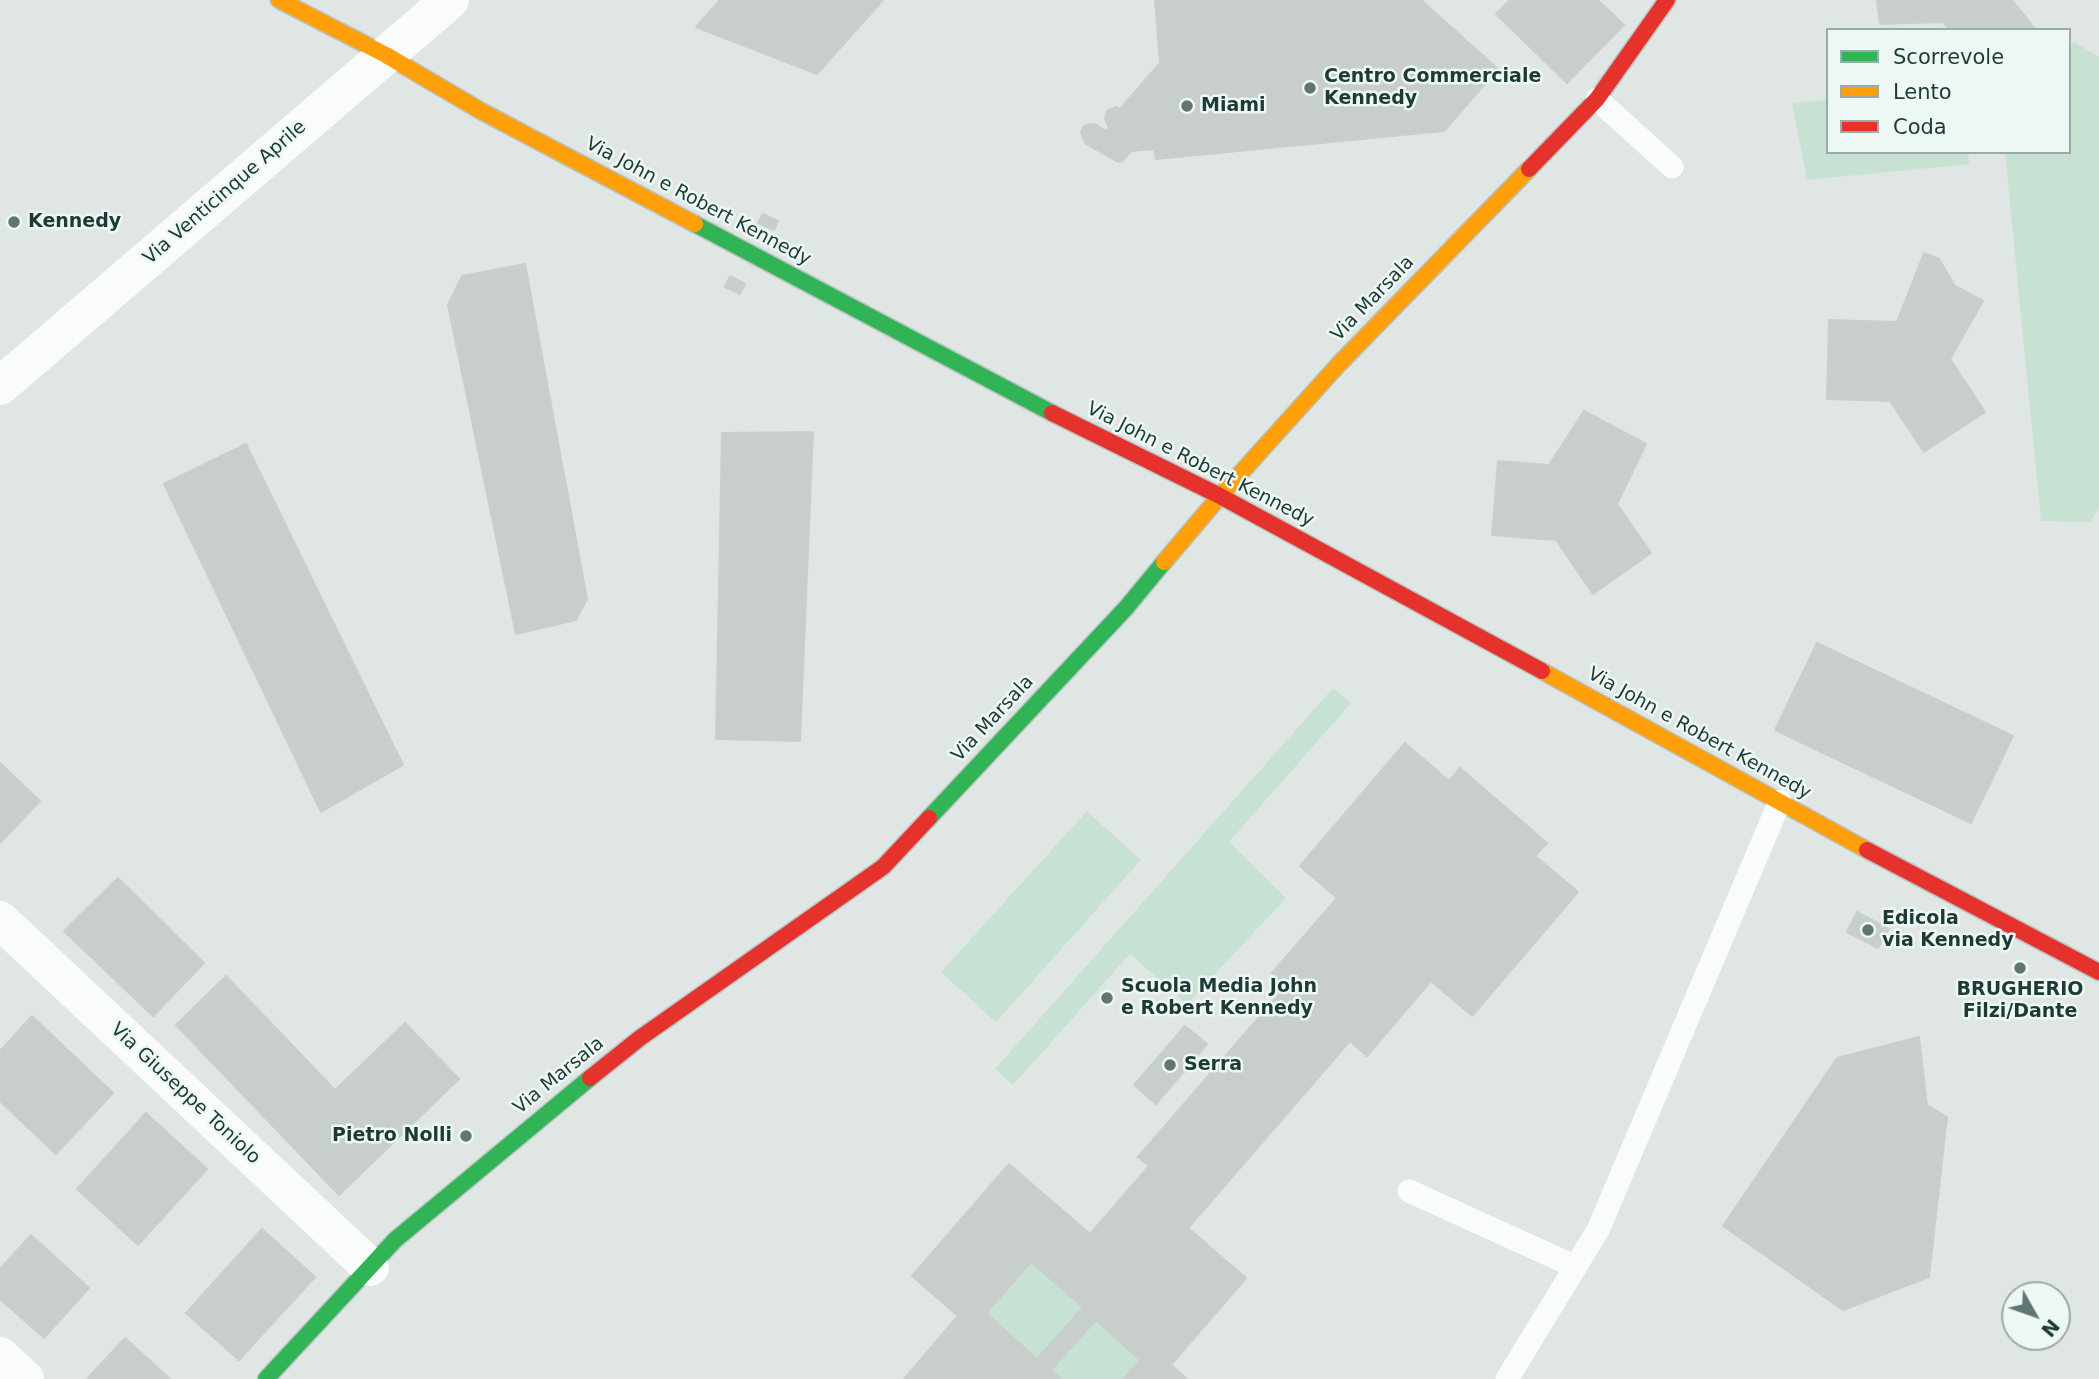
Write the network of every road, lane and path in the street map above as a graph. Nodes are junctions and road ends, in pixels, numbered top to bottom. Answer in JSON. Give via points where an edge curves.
{"nodes":[{"id":1,"x":279,"y":0,"type":"edge"},
{"id":2,"x":450,"y":0,"type":"edge"},
{"id":3,"x":1667,"y":0,"type":"edge"},
{"id":4,"x":386,"y":55,"type":"junction"},
{"id":5,"x":1597,"y":99,"type":"junction"},
{"id":6,"x":1672,"y":167,"type":"dead end"},
{"id":7,"x":0,"y":386,"type":"edge"},
{"id":8,"x":1220,"y":496,"type":"junction"},
{"id":9,"x":1780,"y":801,"type":"junction"},
{"id":10,"x":0,"y":920,"type":"edge"},
{"id":11,"x":2099,"y":972,"type":"edge"},
{"id":12,"x":1409,"y":1191,"type":"dead end"},
{"id":13,"x":370,"y":1267,"type":"junction"},
{"id":14,"x":1576,"y":1267,"type":"junction"},
{"id":15,"x":0,"y":1356,"type":"edge"},
{"id":16,"x":25,"y":1379,"type":"edge"},
{"id":17,"x":266,"y":1379,"type":"edge"},
{"id":18,"x":1507,"y":1379,"type":"edge"}],
"edges":[{"from":1,"to":4,"type":"street","name":"Via John e Robert Kennedy"},
{"from":2,"to":4,"type":"street","name":"Via Venticinque Aprile"},
{"from":3,"to":5,"type":"street","name":"Via Marsala"},
{"from":4,"to":7,"type":"street","name":"Via Venticinque Aprile"},
{"from":4,"to":8,"type":"street","name":"Via John e Robert Kennedy","via":[[481,111],[1046,411]]},
{"from":5,"to":6,"type":"lane"},
{"from":5,"to":8,"type":"street","name":"Via Marsala","via":[[1339,364]]},
{"from":8,"to":9,"type":"street","name":"Via John e Robert Kennedy"},
{"from":8,"to":13,"type":"street","name":"Via Marsala","via":[[1126,608],[883,867],[640,1038],[395,1240]]},
{"from":9,"to":11,"type":"street","name":"Via John e Robert Kennedy"},
{"from":9,"to":14,"type":"lane","via":[[1598,1230]]},
{"from":10,"to":13,"type":"street","name":"Via Giuseppe Toniolo"},
{"from":12,"to":14,"type":"lane"},
{"from":13,"to":17,"type":"street","name":"Via Marsala"},
{"from":14,"to":18,"type":"lane"},
{"from":15,"to":16,"type":"street"}]}
